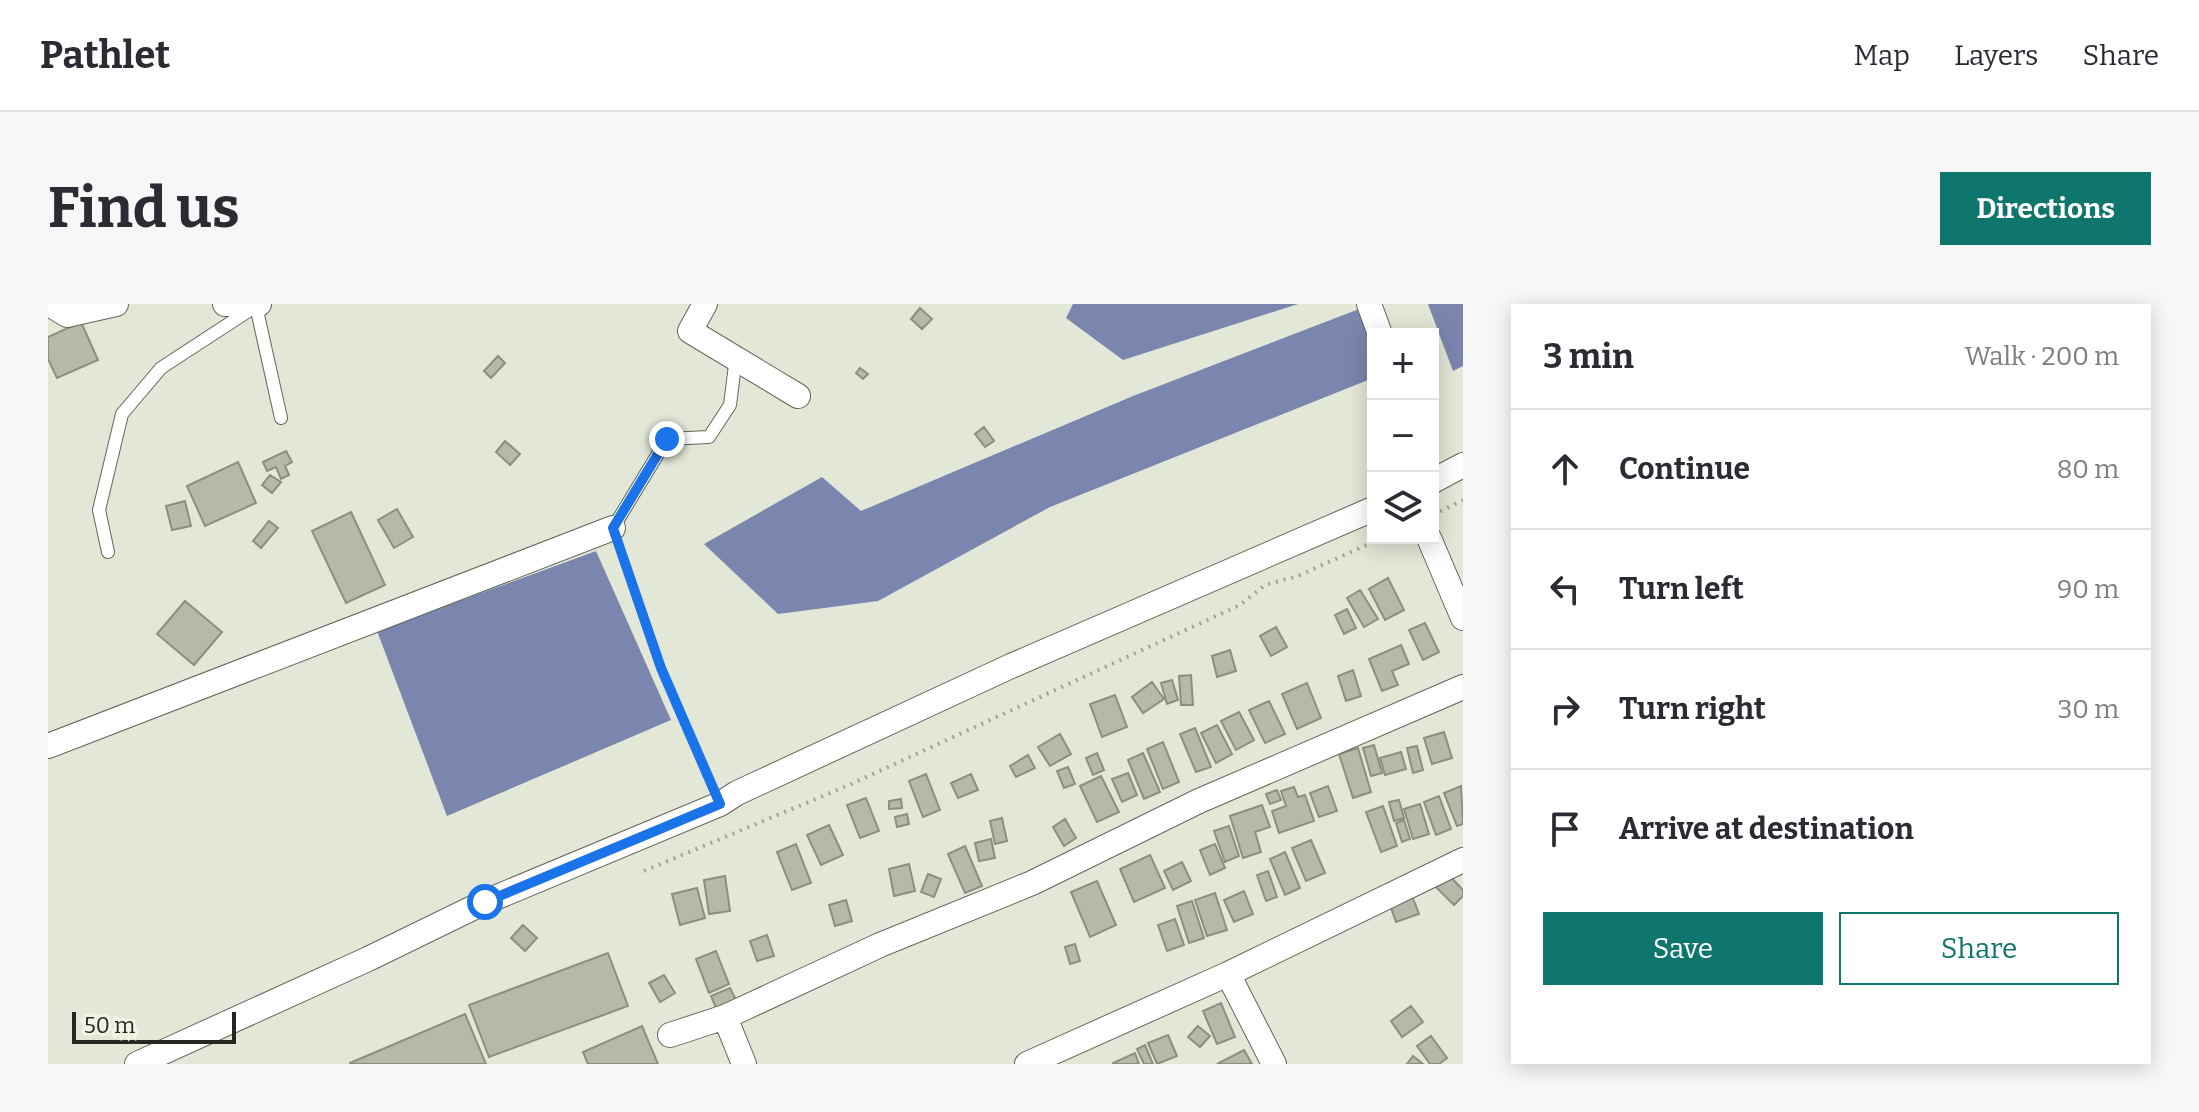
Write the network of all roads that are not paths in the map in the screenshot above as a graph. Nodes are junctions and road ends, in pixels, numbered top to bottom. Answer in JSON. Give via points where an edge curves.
{"nodes":[{"id":1,"x":49,"y":304,"type":"edge"},
{"id":2,"x":116,"y":304,"type":"edge"},
{"id":3,"x":225,"y":304,"type":"edge"},
{"id":4,"x":1369,"y":304,"type":"edge"},
{"id":5,"x":258,"y":305,"type":"edge"},
{"id":6,"x":702,"y":305,"type":"edge"},
{"id":7,"x":1378,"y":328,"type":"edge"},
{"id":8,"x":736,"y":357,"type":"junction"},
{"id":9,"x":798,"y":396,"type":"dead end"},
{"id":10,"x":281,"y":418,"type":"dead end"},
{"id":11,"x":1463,"y":465,"type":"edge"},
{"id":12,"x":1439,"y":478,"type":"edge"},
{"id":13,"x":1367,"y":512,"type":"edge"},
{"id":14,"x":613,"y":528,"type":"joint"},
{"id":15,"x":1432,"y":544,"type":"edge"},
{"id":16,"x":108,"y":552,"type":"dead end"},
{"id":17,"x":1463,"y":618,"type":"edge"},
{"id":18,"x":1463,"y":687,"type":"edge"},
{"id":19,"x":48,"y":746,"type":"edge"},
{"id":20,"x":1463,"y":860,"type":"edge"},
{"id":21,"x":1228,"y":974,"type":"junction"},
{"id":22,"x":725,"y":1017,"type":"junction"},
{"id":23,"x":670,"y":1035,"type":"dead end"},
{"id":24,"x":137,"y":1064,"type":"edge"},
{"id":25,"x":744,"y":1064,"type":"edge"},
{"id":26,"x":1027,"y":1064,"type":"edge"},
{"id":27,"x":1274,"y":1064,"type":"edge"}],
"edges":[{"from":1,"to":2,"type":"street","via":[[67,315]]},
{"from":3,"to":5,"type":"street"},
{"from":4,"to":7,"type":"street"},
{"from":5,"to":10,"type":"lane"},
{"from":5,"to":16,"type":"lane","via":[[161,368],[122,414],[99,510]]},
{"from":6,"to":8,"type":"street","via":[[690,331]]},
{"from":8,"to":9,"type":"street"},
{"from":8,"to":14,"type":"lane","via":[[730,405],[709,437],[667,439]]},
{"from":11,"to":12,"type":"street"},
{"from":13,"to":24,"type":"street","via":[[1011,666],[720,804],[485,902]]},
{"from":14,"to":19,"type":"street"},
{"from":15,"to":17,"type":"street"},
{"from":18,"to":22,"type":"street"},
{"from":20,"to":21,"type":"street"},
{"from":21,"to":26,"type":"street"},
{"from":21,"to":27,"type":"street"},
{"from":22,"to":23,"type":"street"},
{"from":22,"to":25,"type":"street"}]}
